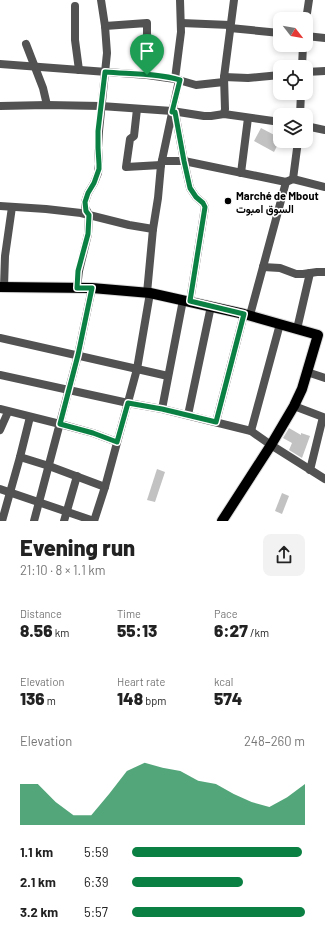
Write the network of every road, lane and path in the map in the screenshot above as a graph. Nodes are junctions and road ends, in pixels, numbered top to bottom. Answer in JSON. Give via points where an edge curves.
{"nodes":[{"id":1,"x":101,"y":0,"type":"edge"},
{"id":2,"x":180,"y":0,"type":"edge"},
{"id":3,"x":234,"y":0,"type":"edge"},
{"id":4,"x":309,"y":0,"type":"edge"},
{"id":5,"x":75,"y":6,"type":"dead end"},
{"id":6,"x":307,"y":12,"type":"edge"},
{"id":7,"x":181,"y":23,"type":"junction"},
{"id":8,"x":105,"y":26,"type":"junction"},
{"id":9,"x":230,"y":26,"type":"junction"},
{"id":10,"x":273,"y":32,"type":"edge"},
{"id":11,"x":313,"y":37,"type":"edge"},
{"id":12,"x":325,"y":38,"type":"edge"},
{"id":13,"x":26,"y":44,"type":"dead end"},
{"id":14,"x":0,"y":64,"type":"edge"},
{"id":15,"x":35,"y":66,"type":"junction"},
{"id":16,"x":79,"y":70,"type":"junction"},
{"id":17,"x":325,"y":71,"type":"edge"},
{"id":18,"x":105,"y":72,"type":"junction"},
{"id":19,"x":313,"y":72,"type":"edge"},
{"id":20,"x":147,"y":75,"type":"junction"},
{"id":21,"x":273,"y":76,"type":"edge"},
{"id":22,"x":177,"y":79,"type":"junction"},
{"id":23,"x":224,"y":80,"type":"junction"},
{"id":24,"x":48,"y":105,"type":"junction"},
{"id":25,"x":0,"y":106,"type":"edge"},
{"id":26,"x":101,"y":106,"type":"junction"},
{"id":27,"x":137,"y":109,"type":"junction"},
{"id":28,"x":174,"y":112,"type":"junction"},
{"id":29,"x":224,"y":114,"type":"junction"},
{"id":30,"x":248,"y":118,"type":"junction"},
{"id":31,"x":273,"y":121,"type":"edge"},
{"id":32,"x":313,"y":127,"type":"edge"},
{"id":33,"x":325,"y":130,"type":"edge"},
{"id":34,"x":296,"y":148,"type":"edge"},
{"id":35,"x":184,"y":161,"type":"junction"},
{"id":36,"x":162,"y":163,"type":"junction"},
{"id":37,"x":241,"y":173,"type":"junction"},
{"id":38,"x":289,"y":181,"type":"junction"},
{"id":39,"x":325,"y":187,"type":"edge"},
{"id":40,"x":0,"y":206,"type":"edge"},
{"id":41,"x":12,"y":206,"type":"junction"},
{"id":42,"x":89,"y":215,"type":"junction"},
{"id":43,"x":153,"y":229,"type":"junction"},
{"id":44,"x":263,"y":267,"type":"junction"},
{"id":45,"x":325,"y":272,"type":"edge"},
{"id":46,"x":310,"y":273,"type":"junction"},
{"id":47,"x":2,"y":287,"type":"edge"},
{"id":48,"x":77,"y":288,"type":"junction"},
{"id":49,"x":92,"y":288,"type":"junction"},
{"id":50,"x":148,"y":293,"type":"junction"},
{"id":51,"x":186,"y":301,"type":"junction"},
{"id":52,"x":211,"y":306,"type":"junction"},
{"id":53,"x":247,"y":315,"type":"junction"},
{"id":54,"x":280,"y":324,"type":"junction"},
{"id":55,"x":297,"y":329,"type":"junction"},
{"id":56,"x":321,"y":336,"type":"edge"},
{"id":57,"x":0,"y":338,"type":"edge"},
{"id":58,"x":78,"y":355,"type":"junction"},
{"id":59,"x":137,"y":369,"type":"junction"},
{"id":60,"x":307,"y":372,"type":"junction"},
{"id":61,"x":0,"y":375,"type":"edge"},
{"id":62,"x":168,"y":376,"type":"junction"},
{"id":63,"x":325,"y":378,"type":"edge"},
{"id":64,"x":68,"y":390,"type":"junction"},
{"id":65,"x":128,"y":403,"type":"junction"},
{"id":66,"x":294,"y":406,"type":"junction"},
{"id":67,"x":162,"y":409,"type":"junction"},
{"id":68,"x":4,"y":410,"type":"edge"},
{"id":69,"x":188,"y":415,"type":"junction"},
{"id":70,"x":30,"y":417,"type":"junction"},
{"id":71,"x":216,"y":422,"type":"junction"},
{"id":72,"x":60,"y":424,"type":"junction"},
{"id":73,"x":0,"y":430,"type":"edge"},
{"id":74,"x":251,"y":431,"type":"junction"},
{"id":75,"x":117,"y":442,"type":"junction"},
{"id":76,"x":271,"y":445,"type":"junction"},
{"id":77,"x":20,"y":457,"type":"junction"},
{"id":78,"x":49,"y":466,"type":"junction"},
{"id":79,"x":310,"y":470,"type":"junction"},
{"id":80,"x":77,"y":476,"type":"junction"},
{"id":81,"x":325,"y":480,"type":"edge"},
{"id":82,"x":105,"y":487,"type":"junction"},
{"id":83,"x":0,"y":489,"type":"edge"},
{"id":84,"x":10,"y":492,"type":"junction"},
{"id":85,"x":40,"y":502,"type":"junction"},
{"id":86,"x":66,"y":512,"type":"junction"},
{"id":87,"x":2,"y":521,"type":"edge"},
{"id":88,"x":34,"y":521,"type":"edge"},
{"id":89,"x":64,"y":521,"type":"edge"},
{"id":90,"x":94,"y":521,"type":"edge"},
{"id":91,"x":222,"y":521,"type":"edge"}],
"edges":[{"from":1,"to":8,"type":"street"},
{"from":2,"to":7,"type":"street"},
{"from":3,"to":9,"type":"street"},
{"from":4,"to":6,"type":"street"},
{"from":5,"to":16,"type":"street","via":[[75,40]]},
{"from":7,"to":9,"type":"street"},
{"from":7,"to":22,"type":"street"},
{"from":8,"to":18,"type":"street"},
{"from":8,"to":20,"type":"street","via":[[147,24]]},
{"from":9,"to":10,"type":"street"},
{"from":9,"to":23,"type":"street"},
{"from":11,"to":12,"type":"street"},
{"from":13,"to":15,"type":"street"},
{"from":14,"to":15,"type":"street"},
{"from":15,"to":16,"type":"street"},
{"from":15,"to":24,"type":"street"},
{"from":16,"to":18,"type":"street"},
{"from":17,"to":19,"type":"street"},
{"from":18,"to":20,"type":"street"},
{"from":18,"to":26,"type":"street"},
{"from":20,"to":22,"type":"street"},
{"from":21,"to":23,"type":"street"},
{"from":22,"to":23,"type":"street","via":[[196,86]]},
{"from":22,"to":28,"type":"street"},
{"from":23,"to":29,"type":"street"},
{"from":24,"to":25,"type":"street"},
{"from":24,"to":26,"type":"street"},
{"from":26,"to":27,"type":"street"},
{"from":26,"to":42,"type":"street","via":[[99,169],[85,202]]},
{"from":27,"to":28,"type":"street"},
{"from":27,"to":36,"type":"street","via":[[134,136],[130,138],[126,167]]},
{"from":28,"to":29,"type":"street","via":[[211,116]]},
{"from":28,"to":35,"type":"street"},
{"from":28,"to":36,"type":"street"},
{"from":29,"to":30,"type":"street"},
{"from":30,"to":31,"type":"street"},
{"from":30,"to":37,"type":"street"},
{"from":32,"to":33,"type":"street"},
{"from":34,"to":38,"type":"street"},
{"from":35,"to":36,"type":"street"},
{"from":35,"to":37,"type":"street"},
{"from":35,"to":51,"type":"street","via":[[190,188],[205,207]]},
{"from":36,"to":43,"type":"street"},
{"from":37,"to":38,"type":"street"},
{"from":38,"to":39,"type":"street"},
{"from":38,"to":44,"type":"street"},
{"from":40,"to":41,"type":"street"},
{"from":41,"to":42,"type":"street"},
{"from":41,"to":47,"type":"street"},
{"from":42,"to":43,"type":"street"},
{"from":42,"to":48,"type":"street","via":[[88,234],[78,271]]},
{"from":43,"to":50,"type":"street"},
{"from":44,"to":46,"type":"street","via":[[280,268],[296,274]]},
{"from":44,"to":53,"type":"street"},
{"from":45,"to":46,"type":"street"},
{"from":46,"to":55,"type":"street"},
{"from":47,"to":48,"type":"main road"},
{"from":48,"to":49,"type":"main road"},
{"from":49,"to":50,"type":"main road"},
{"from":49,"to":58,"type":"street"},
{"from":50,"to":51,"type":"main road"},
{"from":50,"to":59,"type":"street"},
{"from":51,"to":52,"type":"main road"},
{"from":51,"to":62,"type":"street"},
{"from":52,"to":53,"type":"main road"},
{"from":52,"to":69,"type":"street"},
{"from":53,"to":54,"type":"main road"},
{"from":53,"to":71,"type":"street"},
{"from":54,"to":55,"type":"main road"},
{"from":54,"to":74,"type":"street"},
{"from":55,"to":56,"type":"main road"},
{"from":56,"to":60,"type":"main road"},
{"from":57,"to":58,"type":"street"},
{"from":58,"to":59,"type":"street"},
{"from":58,"to":64,"type":"street"},
{"from":59,"to":62,"type":"street"},
{"from":59,"to":65,"type":"street"},
{"from":60,"to":63,"type":"street"},
{"from":60,"to":66,"type":"main road"},
{"from":61,"to":64,"type":"street"},
{"from":62,"to":67,"type":"street"},
{"from":64,"to":65,"type":"street"},
{"from":64,"to":72,"type":"street"},
{"from":65,"to":67,"type":"street"},
{"from":65,"to":75,"type":"street"},
{"from":66,"to":76,"type":"main road"},
{"from":66,"to":79,"type":"street","via":[[323,417]]},
{"from":67,"to":69,"type":"street"},
{"from":68,"to":70,"type":"street"},
{"from":68,"to":73,"type":"street"},
{"from":69,"to":71,"type":"street"},
{"from":70,"to":72,"type":"street"},
{"from":70,"to":77,"type":"street"},
{"from":71,"to":74,"type":"street"},
{"from":72,"to":75,"type":"street"},
{"from":72,"to":78,"type":"street"},
{"from":74,"to":76,"type":"street"},
{"from":75,"to":82,"type":"street"},
{"from":76,"to":79,"type":"street"},
{"from":76,"to":91,"type":"main road"},
{"from":77,"to":78,"type":"street"},
{"from":77,"to":84,"type":"street"},
{"from":78,"to":80,"type":"street"},
{"from":78,"to":85,"type":"street"},
{"from":79,"to":81,"type":"street"},
{"from":80,"to":82,"type":"street"},
{"from":80,"to":86,"type":"street"},
{"from":82,"to":90,"type":"street"},
{"from":83,"to":84,"type":"street"},
{"from":84,"to":85,"type":"street"},
{"from":84,"to":87,"type":"street"},
{"from":85,"to":86,"type":"street"},
{"from":85,"to":88,"type":"street"},
{"from":86,"to":89,"type":"street"},
{"from":86,"to":90,"type":"street"}]}
